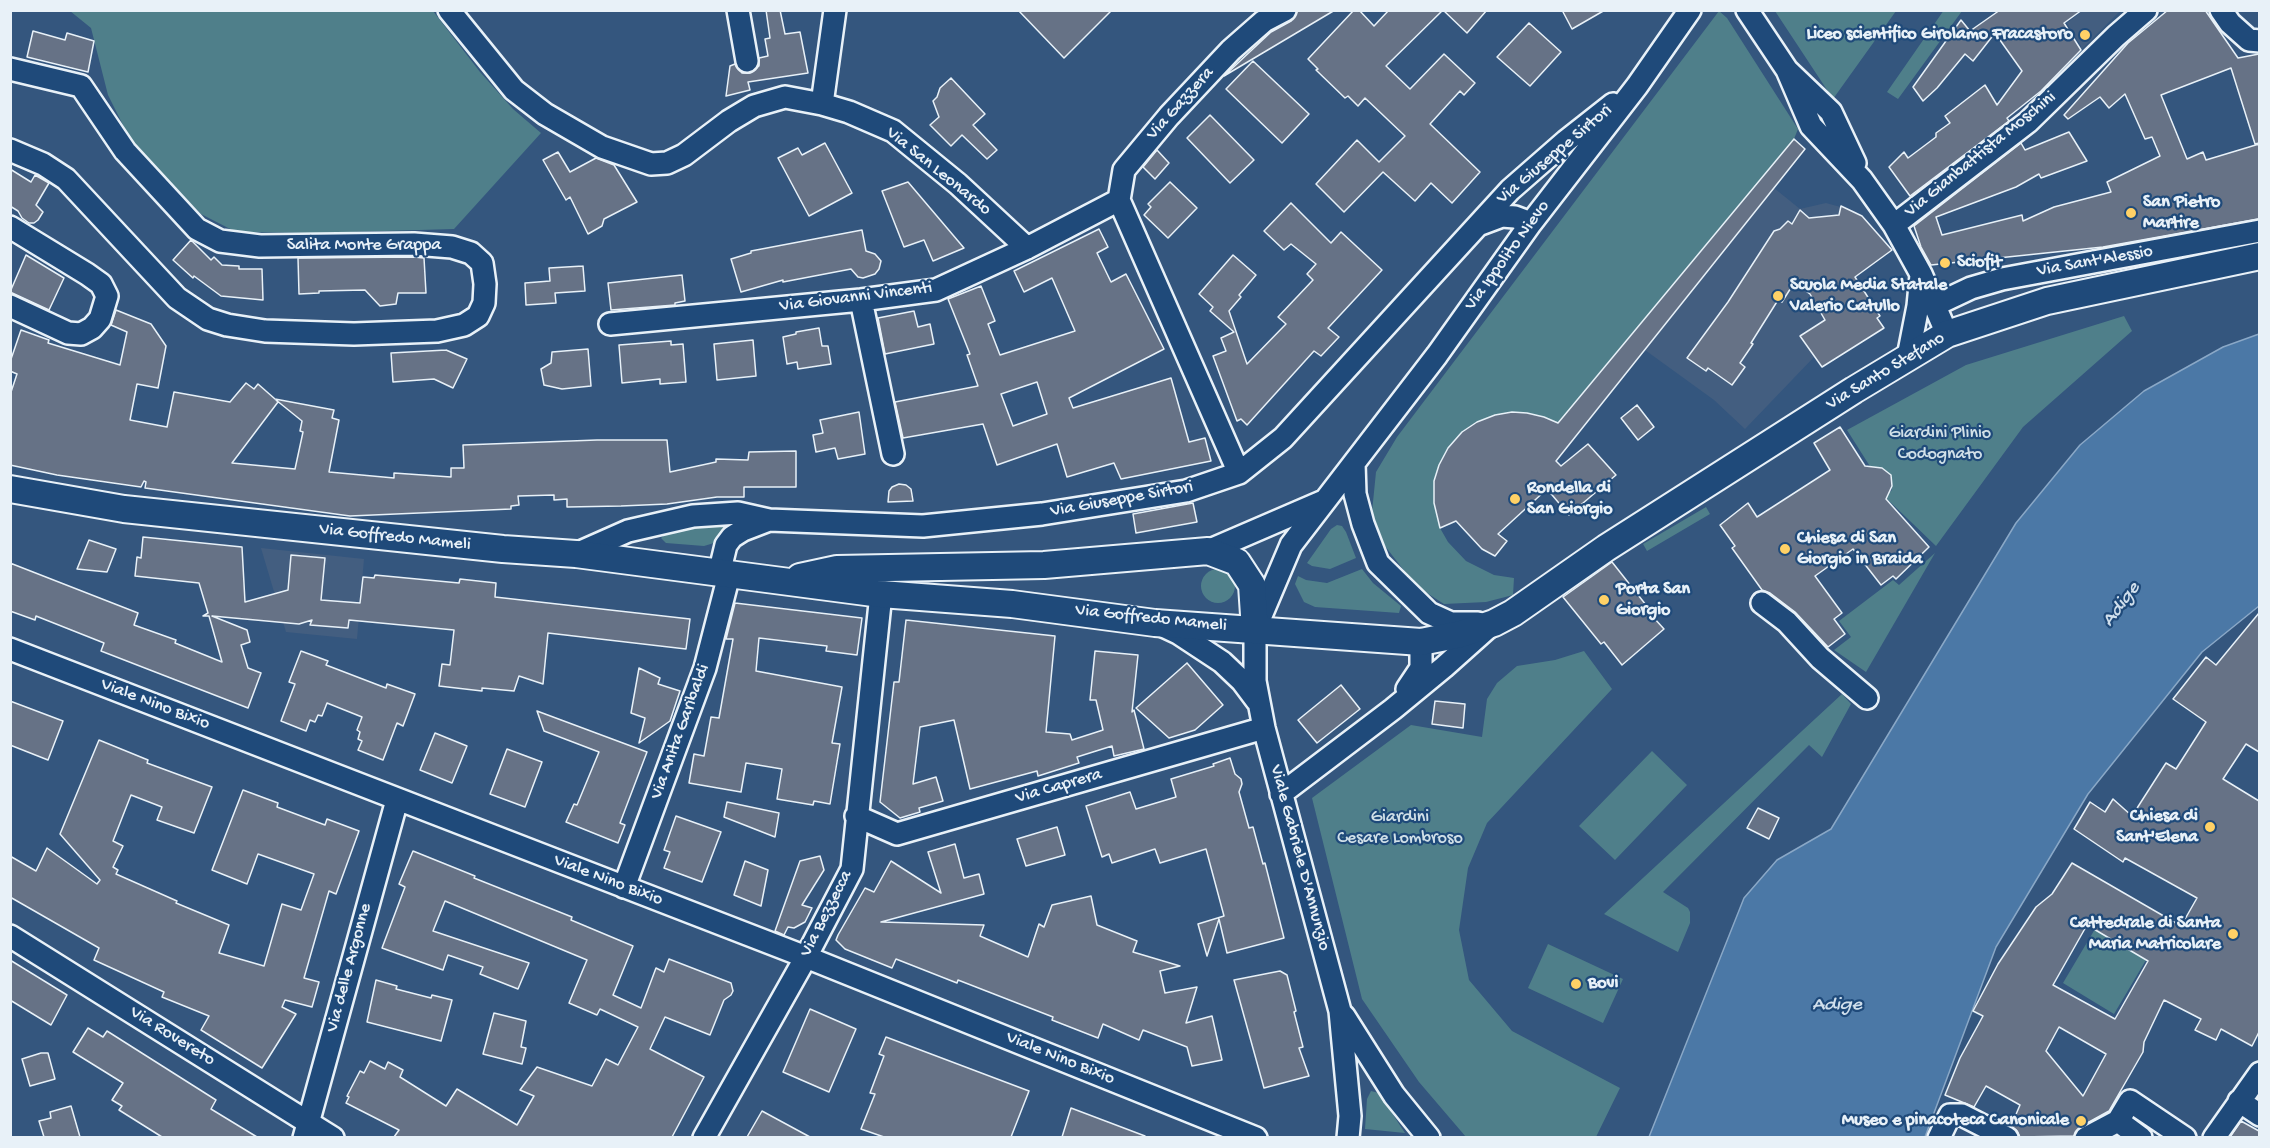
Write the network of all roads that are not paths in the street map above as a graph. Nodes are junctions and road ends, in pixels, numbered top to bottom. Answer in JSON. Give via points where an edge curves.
{"nodes":[{"id":1,"x":449,"y":10,"type":"edge"},
{"id":2,"x":738,"y":10,"type":"edge"},
{"id":3,"x":835,"y":10,"type":"edge"},
{"id":4,"x":1285,"y":10,"type":"edge"},
{"id":5,"x":1690,"y":10,"type":"edge"},
{"id":6,"x":1747,"y":10,"type":"edge"},
{"id":7,"x":2146,"y":10,"type":"edge"},
{"id":8,"x":2221,"y":10,"type":"edge"},
{"id":9,"x":1261,"y":16,"type":"edge"},
{"id":10,"x":2259,"y":41,"type":"edge"},
{"id":11,"x":747,"y":61,"type":"dead end"},
{"id":12,"x":10,"y":69,"type":"edge"},
{"id":13,"x":1637,"y":86,"type":"junction"},
{"id":14,"x":822,"y":104,"type":"junction"},
{"id":15,"x":10,"y":150,"type":"edge"},
{"id":16,"x":1119,"y":200,"type":"junction"},
{"id":17,"x":1531,"y":223,"type":"junction"},
{"id":18,"x":1893,"y":225,"type":"junction"},
{"id":19,"x":1475,"y":226,"type":"junction"},
{"id":20,"x":10,"y":227,"type":"edge"},
{"id":21,"x":2259,"y":231,"type":"edge"},
{"id":22,"x":1028,"y":248,"type":"junction"},
{"id":23,"x":2259,"y":256,"type":"edge"},
{"id":24,"x":1921,"y":274,"type":"junction"},
{"id":25,"x":861,"y":300,"type":"junction"},
{"id":26,"x":1935,"y":304,"type":"junction"},
{"id":27,"x":10,"y":306,"type":"edge"},
{"id":28,"x":610,"y":324,"type":"dead end"},
{"id":29,"x":1947,"y":334,"type":"junction"},
{"id":30,"x":1908,"y":357,"type":"junction"},
{"id":31,"x":893,"y":454,"type":"dead end"},
{"id":32,"x":1354,"y":463,"type":"junction"},
{"id":33,"x":1239,"y":473,"type":"junction"},
{"id":34,"x":10,"y":489,"type":"edge"},
{"id":35,"x":1325,"y":501,"type":"junction"},
{"id":36,"x":769,"y":520,"type":"junction"},
{"id":37,"x":1208,"y":551,"type":"junction"},
{"id":38,"x":576,"y":554,"type":"junction"},
{"id":39,"x":1044,"y":565,"type":"junction"},
{"id":40,"x":987,"y":566,"type":"junction"},
{"id":41,"x":724,"y":574,"type":"junction"},
{"id":42,"x":780,"y":581,"type":"junction"},
{"id":43,"x":1554,"y":586,"type":"joint"},
{"id":44,"x":881,"y":594,"type":"junction"},
{"id":45,"x":981,"y":602,"type":"junction"},
{"id":46,"x":1762,"y":603,"type":"dead end"},
{"id":47,"x":1046,"y":608,"type":"junction"},
{"id":48,"x":1155,"y":623,"type":"junction"},
{"id":49,"x":1494,"y":623,"type":"junction"},
{"id":50,"x":1255,"y":630,"type":"junction"},
{"id":51,"x":1421,"y":642,"type":"junction"},
{"id":52,"x":10,"y":648,"type":"edge"},
{"id":53,"x":1867,"y":698,"type":"dead end"},
{"id":54,"x":1259,"y":704,"type":"junction"},
{"id":55,"x":1393,"y":709,"type":"junction"},
{"id":56,"x":1264,"y":728,"type":"junction"},
{"id":57,"x":1281,"y":794,"type":"junction"},
{"id":58,"x":397,"y":800,"type":"junction"},
{"id":59,"x":856,"y":816,"type":"junction"},
{"id":60,"x":624,"y":887,"type":"junction"},
{"id":61,"x":10,"y":936,"type":"edge"},
{"id":62,"x":806,"y":957,"type":"junction"},
{"id":63,"x":1340,"y":1011,"type":"junction"},
{"id":64,"x":2259,"y":1073,"type":"edge"},
{"id":65,"x":2239,"y":1101,"type":"junction"},
{"id":66,"x":2259,"y":1115,"type":"edge"},
{"id":67,"x":1204,"y":1116,"type":"junction"},
{"id":68,"x":2118,"y":1121,"type":"junction"},
{"id":69,"x":306,"y":1130,"type":"edge"},
{"id":70,"x":333,"y":1137,"type":"edge"},
{"id":71,"x":704,"y":1137,"type":"edge"},
{"id":72,"x":1218,"y":1137,"type":"edge"},
{"id":73,"x":1256,"y":1137,"type":"edge"},
{"id":74,"x":1348,"y":1137,"type":"edge"},
{"id":75,"x":1429,"y":1137,"type":"edge"},
{"id":76,"x":1939,"y":1137,"type":"edge"},
{"id":77,"x":2007,"y":1137,"type":"edge"},
{"id":78,"x":2086,"y":1137,"type":"edge"},
{"id":79,"x":2141,"y":1137,"type":"edge"},
{"id":80,"x":2185,"y":1137,"type":"edge"},
{"id":81,"x":2214,"y":1137,"type":"edge"}],
"edges":[{"from":1,"to":14,"type":"street","name":"Via San Leonardo","via":[[514,90],[545,114],[602,147],[651,164],[667,163],[684,155],[754,106],[785,97]]},
{"from":2,"to":11,"type":"street"},
{"from":3,"to":14,"type":"street"},
{"from":4,"to":9,"type":"street","name":"Via Gazzera"},
{"from":5,"to":13,"type":"street","name":"Via Ippolito Nievo"},
{"from":6,"to":18,"type":"street","via":[[1788,70],[1811,126],[1862,180]]},
{"from":7,"to":18,"type":"street","name":"Via Gianbattista Moschini","via":[[2028,122]]},
{"from":8,"to":10,"type":"street","via":[[2249,40]]},
{"from":9,"to":16,"type":"street","name":"Via Gazzera","via":[[1124,170]]},
{"from":12,"to":15,"type":"street","name":"Salita Monte Grappa","via":[[81,86],[125,152],[197,229],[220,242],[260,246],[414,243],[452,247],[471,253],[482,263],[484,303],[478,316],[464,326],[437,331],[354,334],[265,331],[226,325],[208,319],[177,298],[66,179]]},
{"from":13,"to":17,"type":"street","name":"Via Ippolito Nievo"},
{"from":13,"to":19,"type":"street","name":"Via Giuseppe Sirtori","via":[[1566,141]]},
{"from":14,"to":22,"type":"street","name":"Via San Leonardo","via":[[893,131]]},
{"from":16,"to":22,"type":"street","name":"Via Giovanni Vincenti"},
{"from":16,"to":33,"type":"street"},
{"from":17,"to":19,"type":"street","name":"Via Giuseppe Sirtori","via":[[1502,216]]},
{"from":17,"to":32,"type":"street","name":"Via Ippolito Nievo"},
{"from":18,"to":24,"type":"street"},
{"from":19,"to":33,"type":"street","name":"Via Giuseppe Sirtori","via":[[1283,438]]},
{"from":20,"to":27,"type":"street","via":[[87,274],[101,284],[107,296],[99,320],[81,334],[68,333]]},
{"from":21,"to":26,"type":"street","name":"Via Sant'Alessio","via":[[2002,279]]},
{"from":22,"to":25,"type":"street","name":"Via Giovanni Vincenti","via":[[936,290]]},
{"from":23,"to":29,"type":"main road","name":"Via Santo Stefano","via":[[2047,301]]},
{"from":24,"to":26,"type":"street"},
{"from":24,"to":30,"type":"street"},
{"from":25,"to":28,"type":"street","name":"Via Giovanni Vincenti"},
{"from":25,"to":31,"type":"street"},
{"from":26,"to":29,"type":"street"},
{"from":29,"to":30,"type":"main road","name":"Via Santo Stefano"},
{"from":30,"to":43,"type":"main road","name":"Via Santo Stefano","via":[[1606,548]]},
{"from":32,"to":35,"type":"street","name":"Via Ippolito Nievo"},
{"from":32,"to":49,"type":"street","via":[[1355,494],[1378,563],[1429,612],[1450,623]]},
{"from":33,"to":36,"type":"street","name":"Via Giuseppe Sirtori","via":[[1186,491],[1042,514],[923,526]]},
{"from":34,"to":38,"type":"main road","name":"Via Goffredo Mameli","via":[[124,509]]},
{"from":35,"to":37,"type":"street","name":"Via Ippolito Nievo"},
{"from":35,"to":50,"type":"street","name":"Via Ippolito Nievo","via":[[1291,545]]},
{"from":36,"to":38,"type":"street","name":"Via Giuseppe Sirtori","via":[[738,513],[693,516],[628,531]]},
{"from":36,"to":41,"type":"street","name":"Via Giuseppe Sirtori","via":[[732,537],[726,545]]},
{"from":37,"to":39,"type":"main road","name":"Via Goffredo Mameli"},
{"from":37,"to":50,"type":"main road","name":"Via Goffredo Mameli","via":[[1237,562],[1252,585]]},
{"from":38,"to":41,"type":"main road","name":"Via Goffredo Mameli"},
{"from":39,"to":40,"type":"main road","name":"Via Goffredo Mameli"},
{"from":39,"to":47,"type":"main road","via":[[1036,574],[1035,589]]},
{"from":40,"to":42,"type":"main road","name":"Via Goffredo Mameli","via":[[837,569]]},
{"from":40,"to":45,"type":"main road","via":[[998,584],[991,597]]},
{"from":41,"to":42,"type":"main road","name":"Via Goffredo Mameli"},
{"from":41,"to":60,"type":"street","name":"Via Anita Garibaldi","via":[[705,669]]},
{"from":42,"to":44,"type":"main road","name":"Via Goffredo Mameli"},
{"from":43,"to":49,"type":"main road","name":"Via Goffredo Mameli"},
{"from":44,"to":45,"type":"main road","name":"Via Goffredo Mameli"},
{"from":44,"to":59,"type":"street","name":"Via Bezzecca"},
{"from":45,"to":47,"type":"main road","name":"Via Goffredo Mameli"},
{"from":46,"to":53,"type":"street"},
{"from":47,"to":48,"type":"main road","name":"Via Goffredo Mameli"},
{"from":48,"to":50,"type":"main road","name":"Via Goffredo Mameli"},
{"from":48,"to":54,"type":"street","name":"Viale Gabriele D'Annunzio","via":[[1222,662]]},
{"from":49,"to":51,"type":"main road","name":"Via Goffredo Mameli"},
{"from":49,"to":55,"type":"street","name":"Via Goffredo Mameli"},
{"from":50,"to":51,"type":"main road","name":"Via Goffredo Mameli"},
{"from":50,"to":54,"type":"street","name":"Viale Gabriele D'Annunzio"},
{"from":51,"to":55,"type":"street","name":"Via Goffredo Mameli","via":[[1421,668]]},
{"from":52,"to":58,"type":"street","name":"Viale Nino Bixio"},
{"from":54,"to":56,"type":"street","name":"Viale Gabriele D'Annunzio"},
{"from":55,"to":57,"type":"street","name":"Via Goffredo Mameli"},
{"from":56,"to":57,"type":"street","name":"Viale Gabriele D'Annunzio"},
{"from":56,"to":59,"type":"street","name":"Via Caprera","via":[[897,834]]},
{"from":57,"to":63,"type":"street","name":"Viale Gabriele D'Annunzio"},
{"from":58,"to":60,"type":"street","name":"Viale Nino Bixio"},
{"from":58,"to":69,"type":"street","name":"Via delle Argonne"},
{"from":59,"to":62,"type":"street","name":"Via Bezzecca","via":[[852,869]]},
{"from":60,"to":62,"type":"street","name":"Viale Nino Bixio"},
{"from":61,"to":69,"type":"street","name":"Via Rovereto"},
{"from":62,"to":67,"type":"street","name":"Viale Nino Bixio"},
{"from":62,"to":71,"type":"street","name":"Via Bezzecca"},
{"from":63,"to":74,"type":"street","name":"Viale Gabriele D'Annunzio","via":[[1350,1116]]},
{"from":63,"to":75,"type":"street","name":"Viale Gabriele D'Annunzio","via":[[1394,1095]]},
{"from":64,"to":65,"type":"street"},
{"from":65,"to":66,"type":"street"},
{"from":65,"to":81,"type":"street"},
{"from":67,"to":72,"type":"street"},
{"from":67,"to":73,"type":"street","name":"Viale Nino Bixio"},
{"from":68,"to":78,"type":"street"},
{"from":68,"to":79,"type":"street"},
{"from":68,"to":80,"type":"street","via":[[2130,1101]]},
{"from":69,"to":70,"type":"street","name":"Via Rovereto"},
{"from":76,"to":77,"type":"street","via":[[1950,1115],[1962,1115]]}]}
